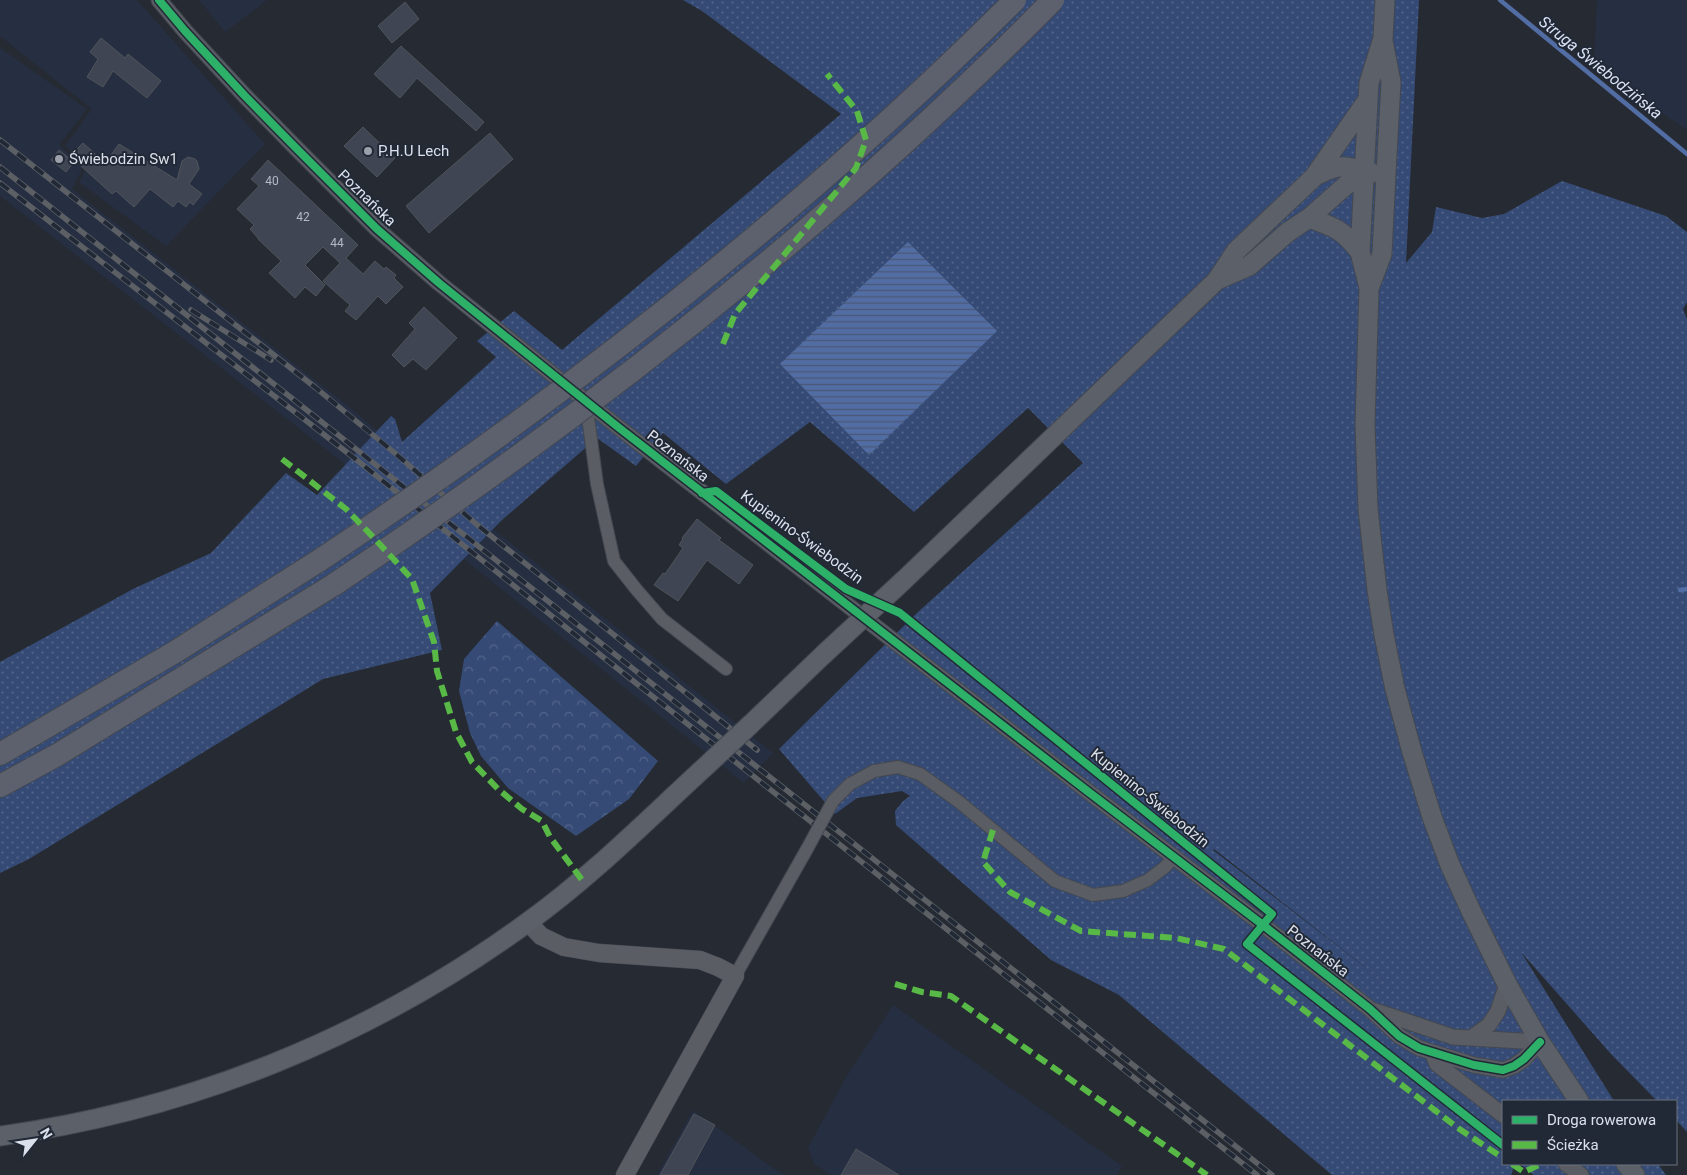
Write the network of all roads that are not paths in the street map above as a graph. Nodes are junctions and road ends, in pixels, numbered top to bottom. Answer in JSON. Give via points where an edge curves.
{"nodes":[{"id":1,"x":158,"y":0,"type":"edge"},
{"id":2,"x":1014,"y":0,"type":"edge"},
{"id":3,"x":1053,"y":0,"type":"edge"},
{"id":4,"x":1385,"y":0,"type":"edge"},
{"id":5,"x":1383,"y":38,"type":"junction"},
{"id":6,"x":1368,"y":100,"type":"junction"},
{"id":7,"x":1364,"y":173,"type":"junction"},
{"id":8,"x":1386,"y":174,"type":"junction"},
{"id":9,"x":1314,"y":177,"type":"junction"},
{"id":10,"x":1309,"y":218,"type":"junction"},
{"id":11,"x":1360,"y":252,"type":"junction"},
{"id":12,"x":1217,"y":280,"type":"junction"},
{"id":13,"x":1370,"y":288,"type":"junction"},
{"id":14,"x":586,"y":402,"type":"junction"},
{"id":15,"x":726,"y":669,"type":"dead end"},
{"id":16,"x":0,"y":754,"type":"edge"},
{"id":17,"x":0,"y":786,"type":"edge"},
{"id":18,"x":1174,"y":856,"type":"junction"},
{"id":19,"x":528,"y":922,"type":"junction"},
{"id":20,"x":735,"y":976,"type":"junction"},
{"id":21,"x":1508,"y":984,"type":"junction"},
{"id":22,"x":1370,"y":1009,"type":"junction"},
{"id":23,"x":1471,"y":1038,"type":"junction"},
{"id":24,"x":1540,"y":1042,"type":"junction"},
{"id":25,"x":1432,"y":1052,"type":"junction"},
{"id":26,"x":1578,"y":1100,"type":"edge"},
{"id":27,"x":1502,"y":1114,"type":"edge"},
{"id":28,"x":0,"y":1136,"type":"edge"},
{"id":29,"x":1567,"y":1165,"type":"edge"},
{"id":30,"x":1627,"y":1165,"type":"edge"},
{"id":31,"x":625,"y":1175,"type":"edge"},
{"id":32,"x":1581,"y":1175,"type":"edge"},
{"id":33,"x":1635,"y":1175,"type":"edge"}],
"edges":[{"from":1,"to":14,"type":"street","name":"Poznańska","via":[[245,96],[378,229],[439,283]]},
{"from":2,"to":16,"type":"highway","bridge":true,"via":[[931,81],[831,171],[680,300],[543,404],[462,464],[320,560],[175,652]]},
{"from":3,"to":17,"type":"highway","bridge":true,"via":[[948,103],[842,199],[697,321],[552,433],[335,584],[57,755]]},
{"from":4,"to":5,"type":"main road"},
{"from":5,"to":6,"type":"main road","via":[[1369,83]]},
{"from":5,"to":8,"type":"main road","via":[[1392,82]]},
{"from":6,"to":7,"type":"main road"},
{"from":6,"to":9,"type":"main road"},
{"from":7,"to":8,"type":"main road"},
{"from":7,"to":9,"type":"main road","via":[[1343,166],[1333,167]]},
{"from":7,"to":10,"type":"main road"},
{"from":7,"to":11,"type":"main road"},
{"from":8,"to":13,"type":"main road","via":[[1382,254]]},
{"from":9,"to":12,"type":"main road","via":[[1236,251]]},
{"from":10,"to":11,"type":"main road","via":[[1335,227],[1348,236]]},
{"from":10,"to":12,"type":"main road","via":[[1249,266]]},
{"from":11,"to":13,"type":"main road"},
{"from":12,"to":19,"type":"main road","bridge":true,"via":[[706,766],[582,880]]},
{"from":13,"to":21,"type":"main road","via":[[1365,424],[1368,509],[1384,635],[1395,688],[1432,817],[1472,914]]},
{"from":14,"to":15,"type":"street","via":[[597,484],[614,560],[662,619]]},
{"from":14,"to":18,"type":"street","name":"Poznańska"},
{"from":18,"to":20,"type":"street","bridge":true,"via":[[1148,880],[1123,891],[1093,895],[1055,880],[920,774],[898,767],[874,771],[850,784],[833,801]]},
{"from":18,"to":22,"type":"street","name":"Poznańska"},
{"from":19,"to":20,"type":"main road","via":[[542,936],[564,947],[599,953],[700,960]]},
{"from":19,"to":28,"type":"main road","via":[[395,1007],[289,1058],[144,1107]]},
{"from":20,"to":31,"type":"main road"},
{"from":21,"to":23,"type":"street","via":[[1489,1025]]},
{"from":21,"to":24,"type":"main road"},
{"from":22,"to":23,"type":"street","name":"Poznańska","via":[[1447,1036]]},
{"from":22,"to":25,"type":"street","name":"Poznańska","via":[[1399,1036]]},
{"from":23,"to":24,"type":"street","name":"Poznańska"},
{"from":24,"to":25,"type":"street","name":"Poznańska","via":[[1524,1059],[1503,1070]]},
{"from":24,"to":26,"type":"main road"},
{"from":25,"to":27,"type":"street","name":"Poznańska","via":[[1437,1064]]},
{"from":29,"to":32,"type":"street"},
{"from":30,"to":33,"type":"main road"}]}
